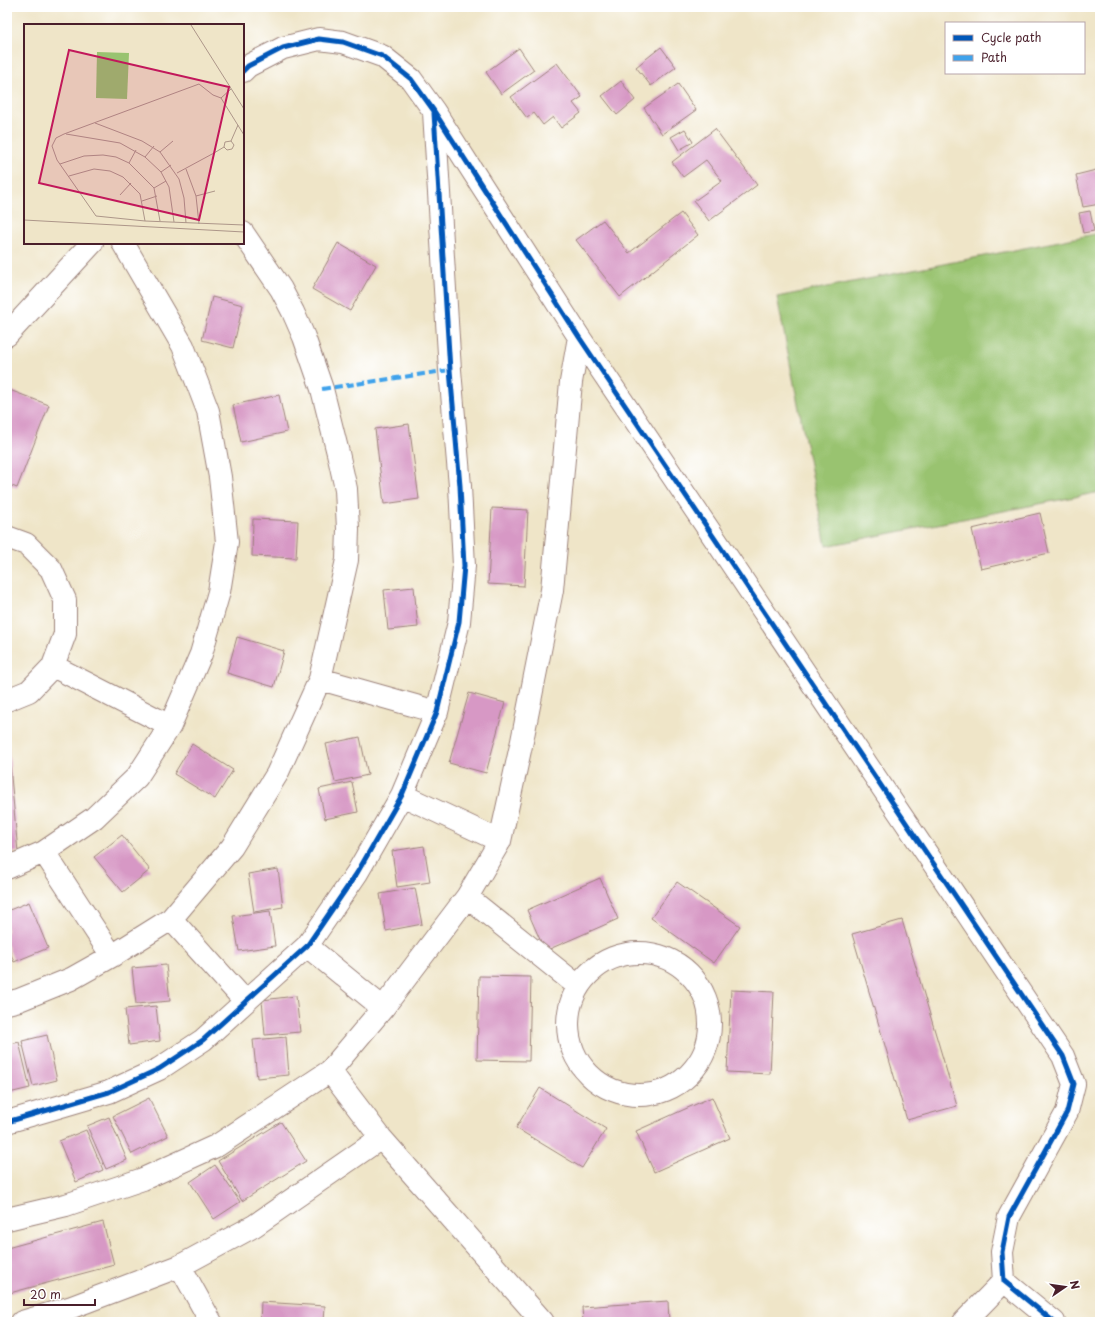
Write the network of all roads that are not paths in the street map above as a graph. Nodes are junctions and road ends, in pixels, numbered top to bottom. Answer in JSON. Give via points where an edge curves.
{"nodes":[{"id":1,"x":244,"y":70,"type":"edge"},
{"id":2,"x":434,"y":111,"type":"junction"},
{"id":3,"x":244,"y":234,"type":"edge"},
{"id":4,"x":91,"y":244,"type":"edge"},
{"id":5,"x":124,"y":244,"type":"edge"},
{"id":6,"x":7,"y":335,"type":"edge"},
{"id":7,"x":579,"y":337,"type":"junction"},
{"id":8,"x":7,"y":537,"type":"edge"},
{"id":9,"x":53,"y":666,"type":"junction"},
{"id":10,"x":320,"y":679,"type":"junction"},
{"id":11,"x":7,"y":700,"type":"edge"},
{"id":12,"x":437,"y":712,"type":"junction"},
{"id":13,"x":170,"y":726,"type":"junction"},
{"id":14,"x":402,"y":795,"type":"junction"},
{"id":15,"x":500,"y":841,"type":"junction"},
{"id":16,"x":44,"y":852,"type":"junction"},
{"id":17,"x":7,"y":868,"type":"edge"},
{"id":18,"x":467,"y":897,"type":"junction"},
{"id":19,"x":171,"y":919,"type":"junction"},
{"id":20,"x":307,"y":946,"type":"junction"},
{"id":21,"x":112,"y":956,"type":"junction"},
{"id":22,"x":578,"y":986,"type":"junction"},
{"id":23,"x":245,"y":1001,"type":"junction"},
{"id":24,"x":7,"y":1004,"type":"edge"},
{"id":25,"x":383,"y":1008,"type":"junction"},
{"id":26,"x":330,"y":1071,"type":"junction"},
{"id":27,"x":7,"y":1122,"type":"edge"},
{"id":28,"x":381,"y":1138,"type":"junction"},
{"id":29,"x":7,"y":1219,"type":"edge"},
{"id":30,"x":180,"y":1266,"type":"junction"},
{"id":31,"x":1004,"y":1281,"type":"junction"},
{"id":32,"x":22,"y":1322,"type":"edge"},
{"id":33,"x":211,"y":1322,"type":"edge"},
{"id":34,"x":543,"y":1322,"type":"edge"},
{"id":35,"x":964,"y":1322,"type":"edge"},
{"id":36,"x":1054,"y":1322,"type":"edge"}],
"edges":[{"from":1,"to":2,"type":"street","via":[[283,48],[319,39],[343,42],[382,56],[411,79]]},
{"from":2,"to":7,"type":"street"},
{"from":2,"to":12,"type":"street","via":[[464,566],[459,622]]},
{"from":3,"to":10,"type":"street","via":[[281,289],[304,337],[322,390],[346,489],[347,560]]},
{"from":4,"to":6,"type":"street"},
{"from":5,"to":13,"type":"street","via":[[183,346],[208,412],[220,477],[227,542],[219,592],[201,654]]},
{"from":7,"to":15,"type":"street","via":[[572,382],[552,590]]},
{"from":7,"to":31,"type":"street","via":[[1063,1056],[1074,1084],[1067,1112],[1009,1217],[1002,1252]]},
{"from":8,"to":9,"type":"street","via":[[26,544],[51,568],[65,600],[65,634]]},
{"from":9,"to":11,"type":"street","via":[[29,691]]},
{"from":9,"to":13,"type":"street"},
{"from":10,"to":12,"type":"street"},
{"from":10,"to":19,"type":"street","via":[[277,774],[232,848]]},
{"from":12,"to":14,"type":"street"},
{"from":13,"to":16,"type":"street","via":[[137,777],[94,818]]},
{"from":14,"to":15,"type":"street"},
{"from":14,"to":20,"type":"street","via":[[357,873]]},
{"from":15,"to":18,"type":"street"},
{"from":16,"to":17,"type":"street"},
{"from":16,"to":21,"type":"street"},
{"from":18,"to":22,"type":"street"},
{"from":18,"to":25,"type":"street"},
{"from":19,"to":21,"type":"street"},
{"from":19,"to":23,"type":"street"},
{"from":20,"to":23,"type":"street"},
{"from":20,"to":25,"type":"street"},
{"from":21,"to":24,"type":"street","via":[[71,979]]},
{"from":22,"to":22,"type":"street","via":[[569,1012],[570,1040],[581,1066],[601,1085],[627,1095],[655,1094],[681,1083],[700,1062],[710,1036],[709,1008],[697,982],[677,963],[651,953],[623,954],[598,966]]},
{"from":23,"to":27,"type":"street","via":[[203,1040],[159,1069],[109,1092]]},
{"from":25,"to":26,"type":"street"},
{"from":26,"to":28,"type":"street"},
{"from":26,"to":29,"type":"street","via":[[218,1145],[143,1179],[66,1205]]},
{"from":28,"to":30,"type":"street","via":[[254,1226]]},
{"from":28,"to":34,"type":"street"},
{"from":30,"to":32,"type":"street","via":[[72,1307]]},
{"from":30,"to":33,"type":"street"},
{"from":31,"to":35,"type":"street"},
{"from":31,"to":36,"type":"street"}]}
